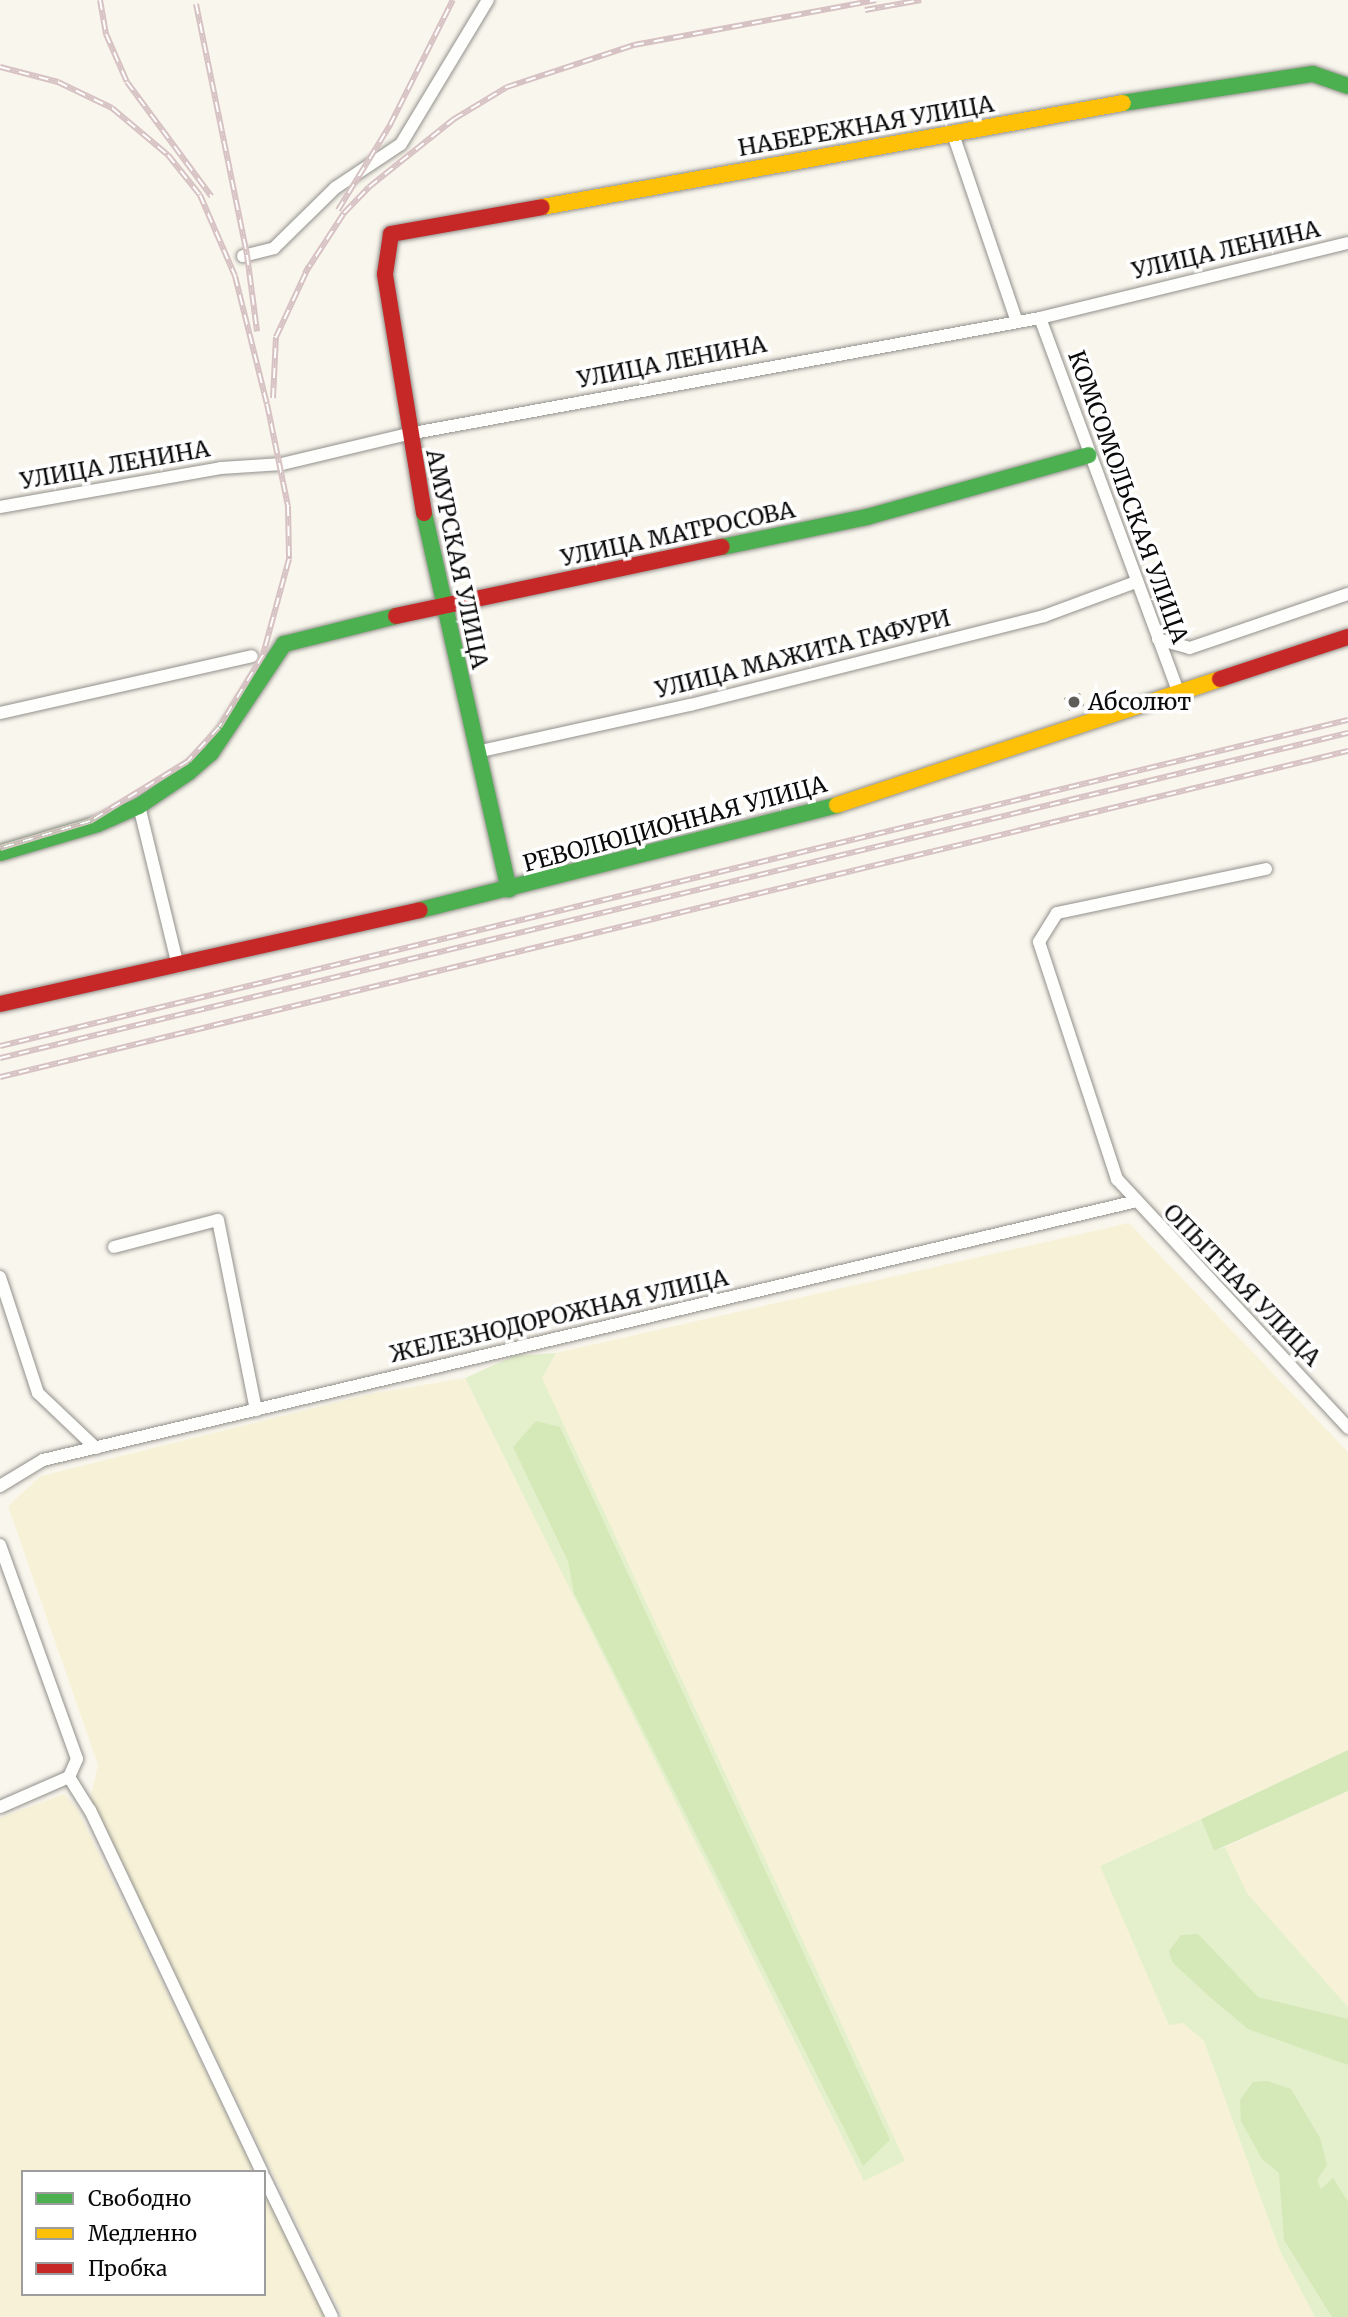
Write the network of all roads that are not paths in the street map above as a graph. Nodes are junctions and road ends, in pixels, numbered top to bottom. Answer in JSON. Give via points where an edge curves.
{"nodes":[{"id":1,"x":488,"y":0,"type":"edge"},
{"id":2,"x":1348,"y":86,"type":"edge"},
{"id":3,"x":954,"y":136,"type":"junction"},
{"id":4,"x":391,"y":234,"type":"joint"},
{"id":5,"x":1348,"y":243,"type":"edge"},
{"id":6,"x":243,"y":256,"type":"dead end"},
{"id":7,"x":1040,"y":318,"type":"junction"},
{"id":8,"x":1016,"y":319,"type":"junction"},
{"id":9,"x":408,"y":433,"type":"junction"},
{"id":10,"x":1089,"y":455,"type":"junction"},
{"id":11,"x":0,"y":507,"type":"edge"},
{"id":12,"x":1136,"y":582,"type":"junction"},
{"id":13,"x":1348,"y":594,"type":"edge"},
{"id":14,"x":442,"y":604,"type":"junction"},
{"id":15,"x":1348,"y":637,"type":"edge"},
{"id":16,"x":1158,"y":639,"type":"junction"},
{"id":17,"x":252,"y":656,"type":"dead end"},
{"id":18,"x":1178,"y":691,"type":"junction"},
{"id":19,"x":0,"y":713,"type":"edge"},
{"id":20,"x":476,"y":752,"type":"junction"},
{"id":21,"x":139,"y":806,"type":"junction"},
{"id":22,"x":0,"y":853,"type":"edge"},
{"id":23,"x":1266,"y":869,"type":"dead end"},
{"id":24,"x":509,"y":890,"type":"junction"},
{"id":25,"x":178,"y":966,"type":"junction"},
{"id":26,"x":0,"y":1004,"type":"edge"},
{"id":27,"x":1133,"y":1202,"type":"junction"},
{"id":28,"x":114,"y":1247,"type":"dead end"},
{"id":29,"x":0,"y":1277,"type":"edge"},
{"id":30,"x":256,"y":1410,"type":"junction"},
{"id":31,"x":1348,"y":1428,"type":"edge"},
{"id":32,"x":96,"y":1448,"type":"junction"},
{"id":33,"x":0,"y":1486,"type":"edge"},
{"id":34,"x":0,"y":1545,"type":"edge"},
{"id":35,"x":69,"y":1777,"type":"junction"},
{"id":36,"x":0,"y":1807,"type":"edge"},
{"id":37,"x":261,"y":2170,"type":"edge"},
{"id":38,"x":266,"y":2181,"type":"edge"},
{"id":39,"x":332,"y":2317,"type":"edge"}],
"edges":[{"from":1,"to":6,"type":"street","via":[[401,144],[335,188],[274,248]]},
{"from":2,"to":3,"type":"street","name":"НАБЕРЕЖНАЯ УЛИЦА","via":[[1313,74],[1070,111]]},
{"from":3,"to":4,"type":"street","name":"НАБЕРЕЖНАЯ УЛИЦА","via":[[609,192]]},
{"from":3,"to":8,"type":"street"},
{"from":4,"to":9,"type":"street","name":"АМУРСКАЯ УЛИЦА","via":[[385,274]]},
{"from":5,"to":7,"type":"street","name":"УЛИЦА ЛЕНИНА"},
{"from":7,"to":8,"type":"street","name":"УЛИЦА ЛЕНИНА"},
{"from":7,"to":10,"type":"street","name":"КОМСОМОЛЬСКАЯ УЛИЦА"},
{"from":8,"to":9,"type":"street","name":"УЛИЦА ЛЕНИНА"},
{"from":9,"to":11,"type":"street","name":"УЛИЦА ЛЕНИНА","via":[[282,464],[221,468]]},
{"from":9,"to":14,"type":"street","name":"АМУРСКАЯ УЛИЦА"},
{"from":10,"to":12,"type":"street","name":"КОМСОМОЛЬСКАЯ УЛИЦА"},
{"from":10,"to":14,"type":"street","name":"УЛИЦА МАТРОСОВА","via":[[867,517]]},
{"from":12,"to":16,"type":"street","name":"КОМСОМОЛЬСКАЯ УЛИЦА"},
{"from":12,"to":20,"type":"street","name":"УЛИЦА МАЖИТА ГАФУРИ","via":[[1044,615],[690,705]]},
{"from":13,"to":16,"type":"street","via":[[1190,648]]},
{"from":14,"to":20,"type":"street","name":"АМУРСКАЯ УЛИЦА"},
{"from":14,"to":21,"type":"street","name":"УЛИЦА МАТРОСОВА","via":[[276,649],[260,684],[211,753]]},
{"from":15,"to":18,"type":"street","name":"РЕВОЛЮЦИОННАЯ УЛИЦА"},
{"from":16,"to":18,"type":"street","name":"КОМСОМОЛЬСКАЯ УЛИЦА"},
{"from":17,"to":19,"type":"street"},
{"from":18,"to":24,"type":"street","name":"РЕВОЛЮЦИОННАЯ УЛИЦА","via":[[794,820]]},
{"from":20,"to":24,"type":"street","name":"АМУРСКАЯ УЛИЦА"},
{"from":21,"to":22,"type":"street","via":[[75,833]]},
{"from":21,"to":25,"type":"street"},
{"from":23,"to":27,"type":"street","name":"ОПЫТНАЯ УЛИЦА","via":[[1057,913],[1039,942],[1117,1179]]},
{"from":24,"to":25,"type":"street","name":"РЕВОЛЮЦИОННАЯ УЛИЦА"},
{"from":25,"to":26,"type":"street","name":"РЕВОЛЮЦИОННАЯ УЛИЦА"},
{"from":27,"to":30,"type":"street","name":"ЖЕЛЕЗНОДОРОЖНАЯ УЛИЦА"},
{"from":27,"to":31,"type":"street","name":"ОПЫТНАЯ УЛИЦА","via":[[1226,1293]]},
{"from":28,"to":30,"type":"street","via":[[218,1220]]},
{"from":29,"to":32,"type":"street","via":[[38,1393]]},
{"from":30,"to":32,"type":"street","name":"ЖЕЛЕЗНОДОРОЖНАЯ УЛИЦА"},
{"from":32,"to":33,"type":"street","name":"ЖЕЛЕЗНОДОРОЖНАЯ УЛИЦА","via":[[43,1460]]},
{"from":34,"to":35,"type":"street","via":[[68,1722],[77,1759]]},
{"from":35,"to":36,"type":"street"},
{"from":35,"to":37,"type":"street","via":[[90,1810]]},
{"from":38,"to":39,"type":"street"}]}
